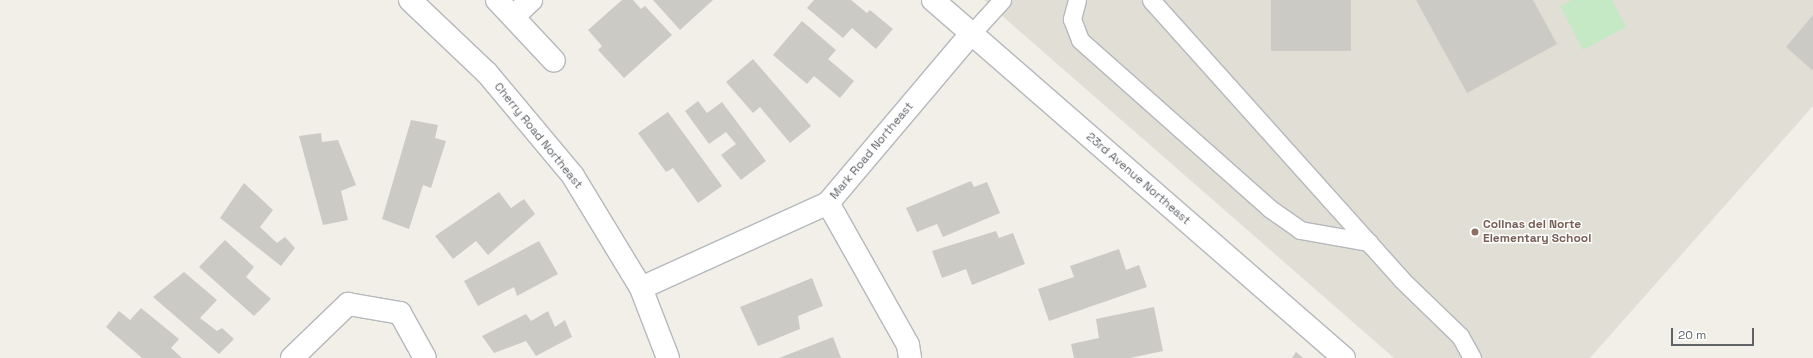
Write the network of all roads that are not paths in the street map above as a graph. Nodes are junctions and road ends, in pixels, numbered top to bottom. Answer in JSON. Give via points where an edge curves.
{"nodes":[{"id":1,"x":410,"y":0,"type":"edge"},
{"id":2,"x":497,"y":0,"type":"edge"},
{"id":3,"x":531,"y":0,"type":"edge"},
{"id":4,"x":933,"y":0,"type":"edge"},
{"id":5,"x":1002,"y":0,"type":"edge"},
{"id":6,"x":1077,"y":0,"type":"edge"},
{"id":7,"x":1151,"y":0,"type":"edge"},
{"id":8,"x":515,"y":15,"type":"junction"},
{"id":9,"x":971,"y":34,"type":"junction"},
{"id":10,"x":554,"y":61,"type":"dead end"},
{"id":11,"x":828,"y":203,"type":"junction"},
{"id":12,"x":1369,"y":242,"type":"junction"},
{"id":13,"x":641,"y":288,"type":"junction"},
{"id":14,"x":292,"y":358,"type":"edge"},
{"id":15,"x":425,"y":358,"type":"edge"},
{"id":16,"x":668,"y":358,"type":"edge"},
{"id":17,"x":910,"y":358,"type":"edge"},
{"id":18,"x":1344,"y":358,"type":"edge"},
{"id":19,"x":1472,"y":358,"type":"edge"}],
"edges":[{"from":1,"to":13,"type":"street","name":"Cherry Road Northeast","via":[[487,73],[573,176]]},
{"from":2,"to":8,"type":"street"},
{"from":3,"to":8,"type":"street"},
{"from":4,"to":9,"type":"street","name":"23rd Avenue Northeast"},
{"from":5,"to":9,"type":"lane"},
{"from":6,"to":12,"type":"lane","via":[[1072,19],[1080,40],[1269,208],[1300,230]]},
{"from":7,"to":12,"type":"lane"},
{"from":8,"to":10,"type":"street"},
{"from":9,"to":11,"type":"street","name":"Mark Road Northeast"},
{"from":9,"to":18,"type":"street","name":"23rd Avenue Northeast"},
{"from":11,"to":13,"type":"street","name":"Mark Road Northeast"},
{"from":11,"to":17,"type":"street","via":[[908,345]]},
{"from":12,"to":19,"type":"lane","via":[[1460,336]]},
{"from":13,"to":16,"type":"street","name":"Cherry Road Northeast"},
{"from":14,"to":15,"type":"street","via":[[348,304],[400,313]]}]}
